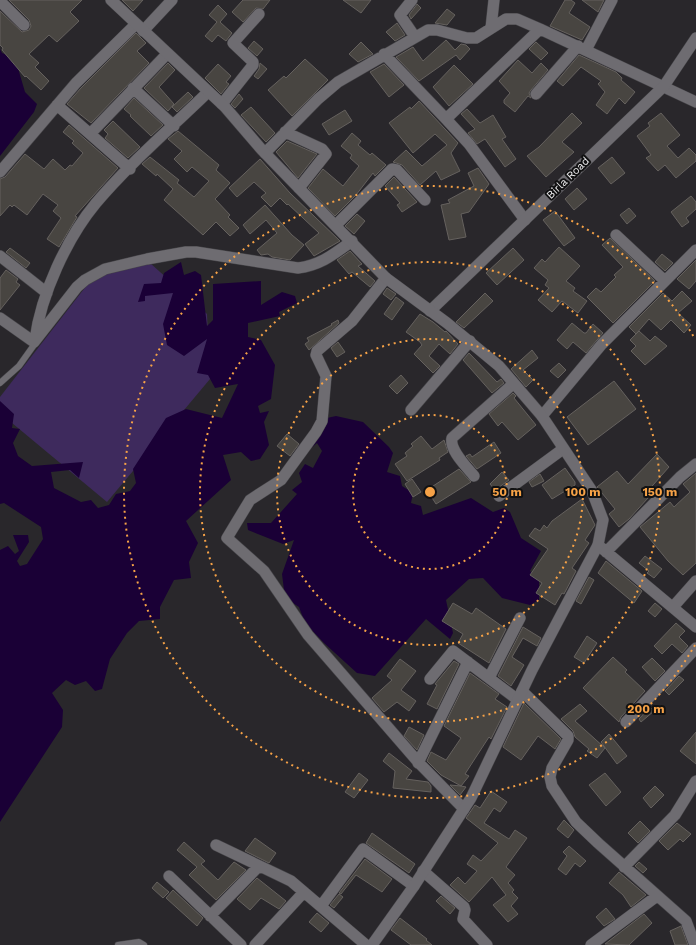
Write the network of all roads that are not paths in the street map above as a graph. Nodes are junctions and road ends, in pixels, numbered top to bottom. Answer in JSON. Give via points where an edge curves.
{"nodes":[{"id":1,"x":111,"y":0,"type":"edge"},
{"id":2,"x":172,"y":0,"type":"edge"},
{"id":3,"x":412,"y":0,"type":"edge"},
{"id":4,"x":494,"y":0,"type":"edge"},
{"id":5,"x":612,"y":0,"type":"edge"},
{"id":6,"x":0,"y":1,"type":"edge"},
{"id":7,"x":259,"y":14,"type":"dead end"},
{"id":8,"x":24,"y":25,"type":"dead end"},
{"id":9,"x":139,"y":28,"type":"junction"},
{"id":10,"x":491,"y":28,"type":"junction"},
{"id":11,"x":540,"y":29,"type":"junction"},
{"id":12,"x":415,"y":37,"type":"junction"},
{"id":13,"x":696,"y":38,"type":"edge"},
{"id":14,"x":582,"y":48,"type":"junction"},
{"id":15,"x":167,"y":54,"type":"junction"},
{"id":16,"x":384,"y":54,"type":"junction"},
{"id":17,"x":664,"y":86,"type":"junction"},
{"id":18,"x":133,"y":88,"type":"junction"},
{"id":19,"x":208,"y":92,"type":"junction"},
{"id":20,"x":536,"y":94,"type":"dead end"},
{"id":21,"x":696,"y":102,"type":"edge"},
{"id":22,"x":222,"y":104,"type":"junction"},
{"id":23,"x":57,"y":105,"type":"junction"},
{"id":24,"x":446,"y":119,"type":"junction"},
{"id":25,"x":174,"y":126,"type":"junction"},
{"id":26,"x":285,"y":132,"type":"junction"},
{"id":27,"x":90,"y":134,"type":"junction"},
{"id":28,"x":265,"y":153,"type":"junction"},
{"id":29,"x":130,"y":169,"type":"junction"},
{"id":30,"x":0,"y":172,"type":"edge"},
{"id":31,"x":299,"y":188,"type":"junction"},
{"id":32,"x":425,"y":200,"type":"dead end"},
{"id":33,"x":524,"y":220,"type":"junction"},
{"id":34,"x":336,"y":225,"type":"junction"},
{"id":35,"x":616,"y":235,"type":"dead end"},
{"id":36,"x":352,"y":241,"type":"junction"},
{"id":37,"x":696,"y":250,"type":"edge"},
{"id":38,"x":0,"y":256,"type":"edge"},
{"id":39,"x":386,"y":278,"type":"junction"},
{"id":40,"x":665,"y":281,"type":"junction"},
{"id":41,"x":47,"y":293,"type":"junction"},
{"id":42,"x":430,"y":311,"type":"junction"},
{"id":43,"x":0,"y":318,"type":"edge"},
{"id":44,"x":470,"y":341,"type":"junction"},
{"id":45,"x":34,"y":343,"type":"junction"},
{"id":46,"x":0,"y":383,"type":"edge"},
{"id":47,"x":514,"y":384,"type":"junction"},
{"id":48,"x":411,"y":410,"type":"dead end"},
{"id":49,"x":542,"y":416,"type":"junction"},
{"id":50,"x":563,"y":449,"type":"junction"},
{"id":51,"x":696,"y":464,"type":"edge"},
{"id":52,"x":474,"y":476,"type":"dead end"},
{"id":53,"x":499,"y":496,"type":"dead end"},
{"id":54,"x":602,"y":548,"type":"junction"},
{"id":55,"x":696,"y":581,"type":"edge"},
{"id":56,"x":673,"y":607,"type":"junction"},
{"id":57,"x":520,"y":618,"type":"dead end"},
{"id":58,"x":696,"y":627,"type":"edge"},
{"id":59,"x":696,"y":648,"type":"edge"},
{"id":60,"x":468,"y":662,"type":"junction"},
{"id":61,"x":430,"y":678,"type":"dead end"},
{"id":62,"x":489,"y":678,"type":"junction"},
{"id":63,"x":520,"y":696,"type":"junction"},
{"id":64,"x":626,"y":722,"type":"dead end"},
{"id":65,"x":418,"y":763,"type":"junction"},
{"id":66,"x":696,"y":781,"type":"edge"},
{"id":67,"x":464,"y":809,"type":"junction"},
{"id":68,"x":216,"y":844,"type":"dead end"},
{"id":69,"x":259,"y":866,"type":"junction"},
{"id":70,"x":624,"y":867,"type":"junction"},
{"id":71,"x":423,"y":871,"type":"junction"},
{"id":72,"x":169,"y":876,"type":"dead end"},
{"id":73,"x":414,"y":886,"type":"junction"},
{"id":74,"x":304,"y":892,"type":"junction"},
{"id":75,"x":657,"y":896,"type":"junction"},
{"id":76,"x":321,"y":906,"type":"junction"},
{"id":77,"x":210,"y":916,"type":"junction"},
{"id":78,"x":691,"y":920,"type":"edge"},
{"id":79,"x":118,"y":945,"type":"edge"},
{"id":80,"x":144,"y":945,"type":"edge"},
{"id":81,"x":240,"y":945,"type":"edge"},
{"id":82,"x":255,"y":945,"type":"edge"},
{"id":83,"x":366,"y":945,"type":"edge"},
{"id":84,"x":372,"y":945,"type":"edge"},
{"id":85,"x":487,"y":945,"type":"edge"},
{"id":86,"x":591,"y":945,"type":"edge"},
{"id":87,"x":695,"y":945,"type":"edge"}],
"edges":[{"from":1,"to":9,"type":"street"},
{"from":2,"to":9,"type":"street"},
{"from":3,"to":12,"type":"street","via":[[400,15]]},
{"from":4,"to":10,"type":"street"},
{"from":5,"to":14,"type":"street"},
{"from":6,"to":8,"type":"street"},
{"from":7,"to":22,"type":"street","via":[[232,43],[253,65]]},
{"from":9,"to":15,"type":"street"},
{"from":9,"to":23,"type":"street","via":[[76,83]]},
{"from":10,"to":11,"type":"street","via":[[502,20],[512,19]]},
{"from":10,"to":12,"type":"street","via":[[479,37],[472,38],[432,30]]},
{"from":11,"to":14,"type":"street"},
{"from":11,"to":24,"type":"street"},
{"from":12,"to":16,"type":"street"},
{"from":13,"to":17,"type":"street","name":"Birla Road"},
{"from":14,"to":17,"type":"street"},
{"from":14,"to":20,"type":"street"},
{"from":15,"to":18,"type":"street"},
{"from":15,"to":19,"type":"street"},
{"from":16,"to":24,"type":"street"},
{"from":16,"to":26,"type":"street","via":[[338,82]]},
{"from":17,"to":21,"type":"street"},
{"from":17,"to":33,"type":"street","name":"Birla Road"},
{"from":18,"to":25,"type":"street"},
{"from":18,"to":27,"type":"street"},
{"from":19,"to":22,"type":"street"},
{"from":19,"to":25,"type":"street"},
{"from":22,"to":28,"type":"street"},
{"from":23,"to":27,"type":"street"},
{"from":23,"to":30,"type":"street"},
{"from":24,"to":33,"type":"street","via":[[469,144]]},
{"from":25,"to":29,"type":"street"},
{"from":26,"to":28,"type":"street"},
{"from":26,"to":31,"type":"street","via":[[326,154]]},
{"from":27,"to":29,"type":"street"},
{"from":28,"to":31,"type":"street"},
{"from":29,"to":41,"type":"street","via":[[96,204],[78,230],[54,274]]},
{"from":31,"to":34,"type":"street"},
{"from":32,"to":34,"type":"street","via":[[397,170],[392,169]]},
{"from":33,"to":42,"type":"street","name":"Birla Road"},
{"from":34,"to":36,"type":"street"},
{"from":35,"to":40,"type":"street"},
{"from":36,"to":39,"type":"street"},
{"from":36,"to":45,"type":"street","via":[[326,260],[308,267],[298,268],[196,252],[147,259],[106,269],[77,287]]},
{"from":37,"to":40,"type":"street"},
{"from":38,"to":41,"type":"street"},
{"from":39,"to":42,"type":"street"},
{"from":39,"to":65,"type":"street","via":[[352,321],[317,351],[316,355],[326,376],[322,421],[281,480],[250,500],[227,538],[264,571],[308,635]]},
{"from":40,"to":49,"type":"street","via":[[602,344]]},
{"from":41,"to":45,"type":"street","via":[[37,320]]},
{"from":42,"to":44,"type":"street"},
{"from":43,"to":45,"type":"street"},
{"from":44,"to":47,"type":"street","via":[[499,366]]},
{"from":44,"to":48,"type":"street"},
{"from":45,"to":46,"type":"lane","via":[[19,366]]},
{"from":47,"to":49,"type":"street"},
{"from":47,"to":52,"type":"street","via":[[452,438],[454,449]]},
{"from":49,"to":50,"type":"street"},
{"from":50,"to":53,"type":"street"},
{"from":50,"to":54,"type":"street","via":[[592,491],[603,520]]},
{"from":51,"to":54,"type":"street"},
{"from":54,"to":56,"type":"street"},
{"from":54,"to":63,"type":"street"},
{"from":55,"to":56,"type":"street"},
{"from":56,"to":58,"type":"street"},
{"from":57,"to":62,"type":"street"},
{"from":59,"to":64,"type":"street"},
{"from":60,"to":61,"type":"street","via":[[452,652]]},
{"from":60,"to":62,"type":"street"},
{"from":60,"to":65,"type":"street"},
{"from":62,"to":63,"type":"street"},
{"from":63,"to":67,"type":"street"},
{"from":63,"to":70,"type":"street","via":[[568,736],[552,768],[552,786],[576,822]]},
{"from":65,"to":67,"type":"street"},
{"from":66,"to":70,"type":"street","via":[[674,815]]},
{"from":67,"to":71,"type":"street"},
{"from":68,"to":69,"type":"street"},
{"from":69,"to":74,"type":"street","via":[[282,876]]},
{"from":69,"to":77,"type":"street"},
{"from":70,"to":75,"type":"street"},
{"from":71,"to":73,"type":"street"},
{"from":71,"to":85,"type":"street","via":[[464,907],[464,920]]},
{"from":72,"to":77,"type":"street"},
{"from":73,"to":76,"type":"street","via":[[363,849]]},
{"from":73,"to":84,"type":"street"},
{"from":74,"to":76,"type":"street"},
{"from":74,"to":82,"type":"street"},
{"from":75,"to":78,"type":"street"},
{"from":75,"to":86,"type":"street"},
{"from":76,"to":83,"type":"street"},
{"from":77,"to":81,"type":"street"},
{"from":78,"to":87,"type":"street"},
{"from":79,"to":80,"type":"lane","via":[[139,942]]}]}
